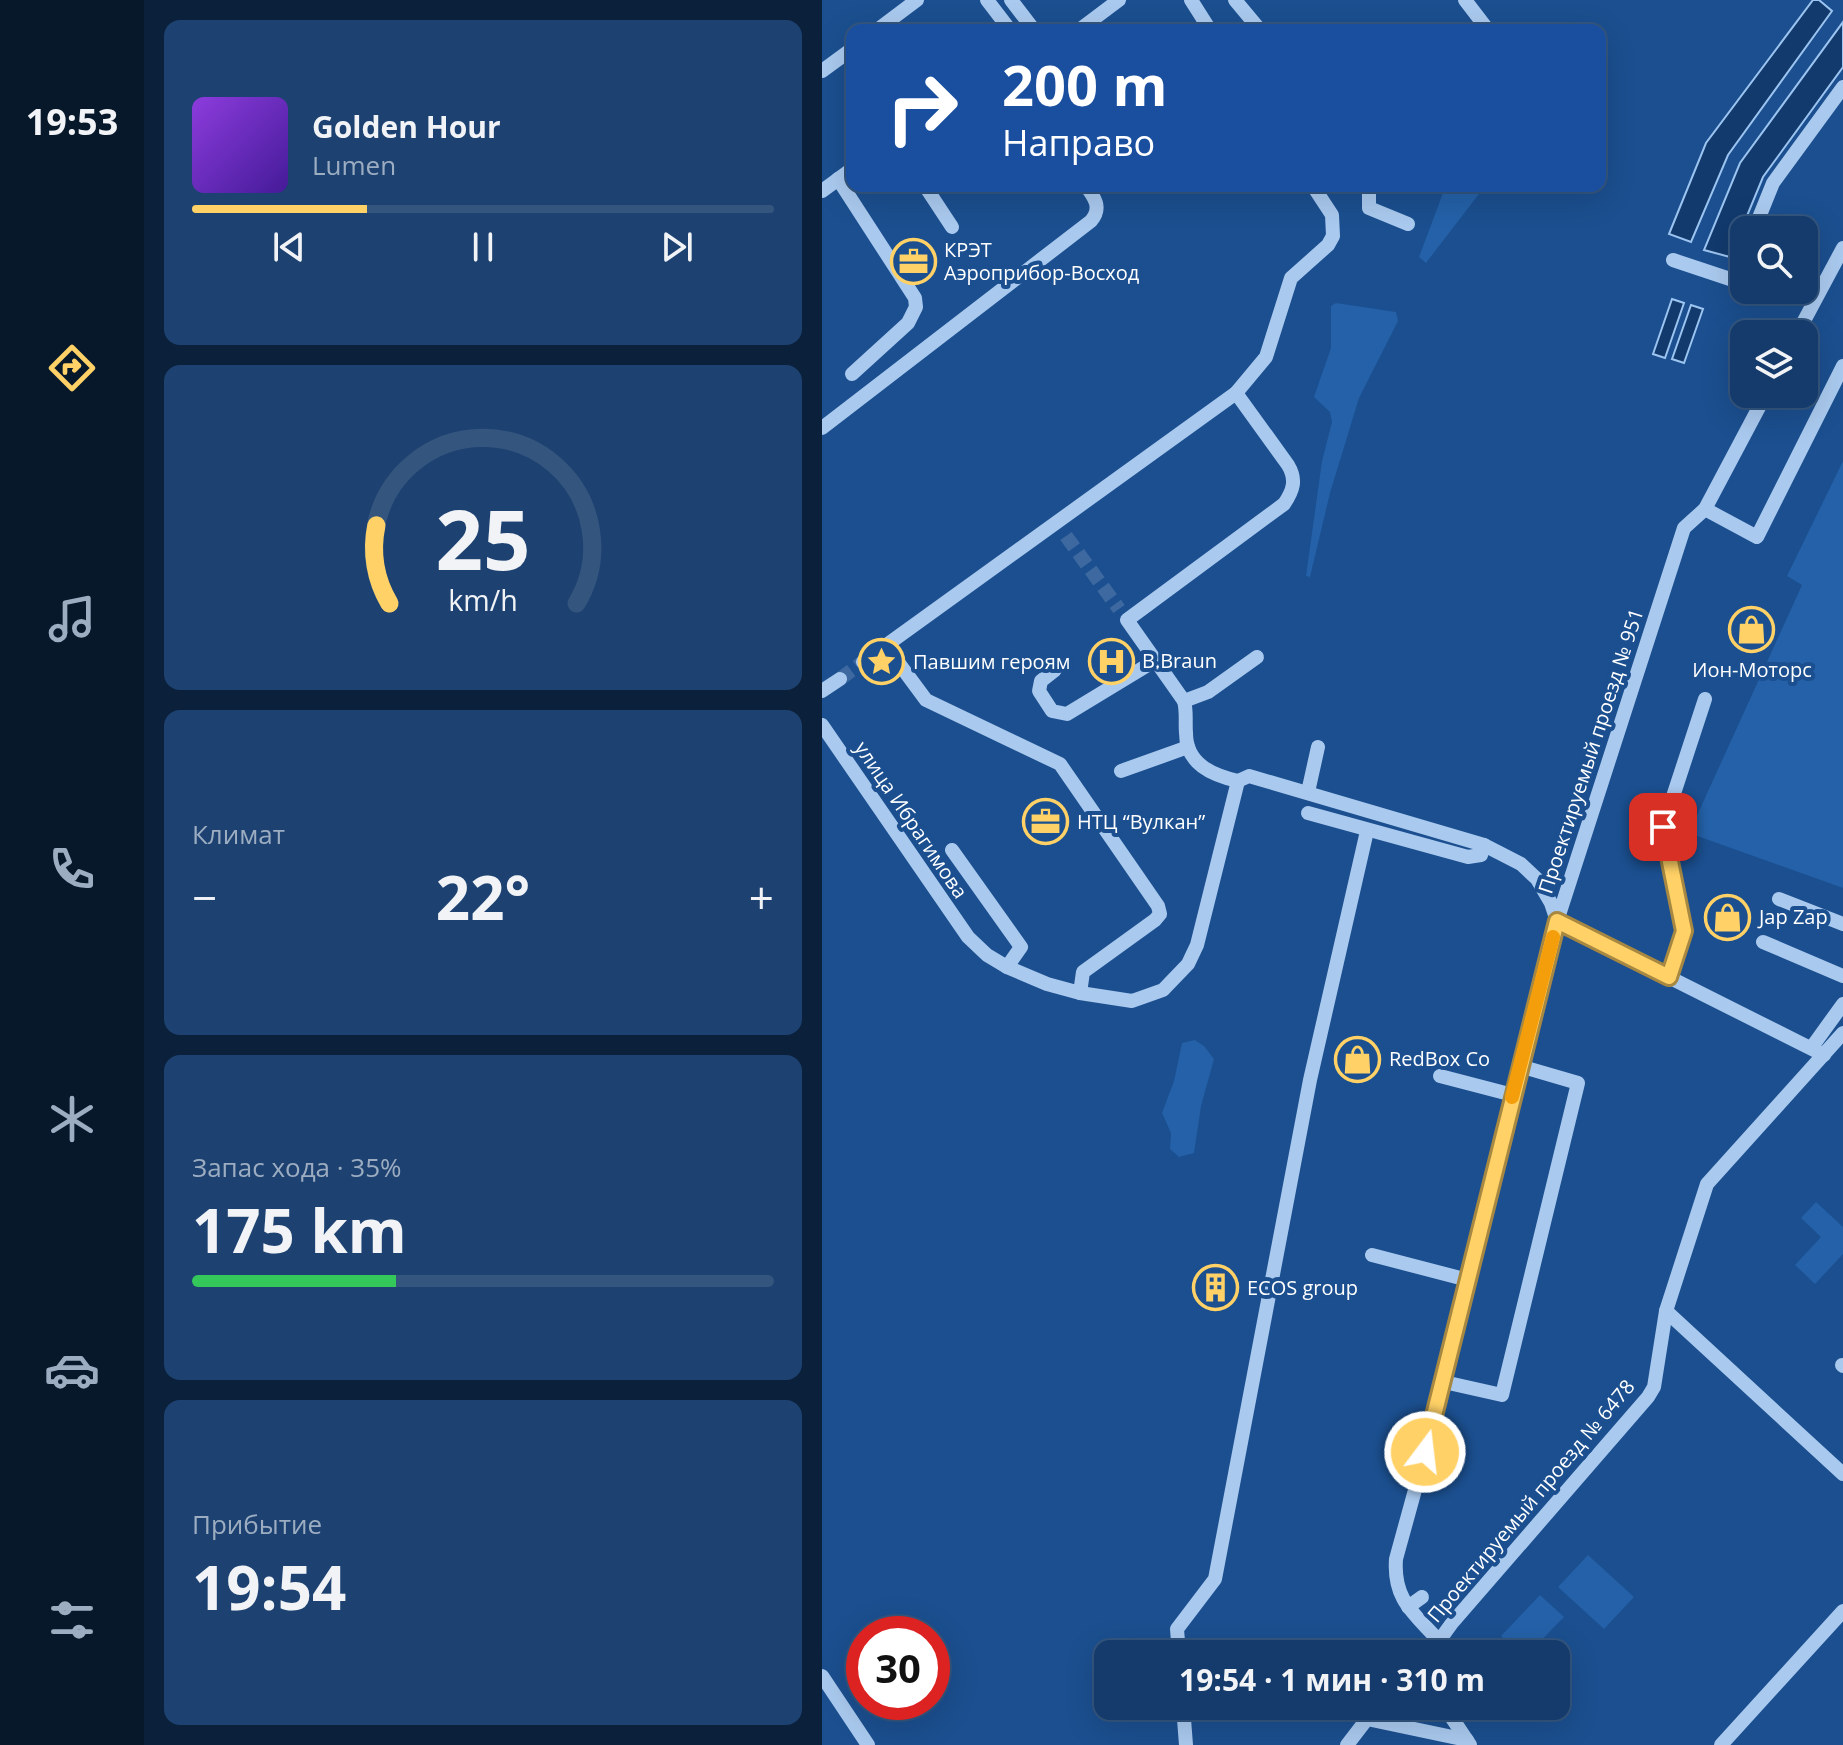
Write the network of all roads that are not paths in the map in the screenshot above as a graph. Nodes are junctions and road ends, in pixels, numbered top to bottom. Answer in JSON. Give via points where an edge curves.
{"nodes":[{"id":1,"x":917,"y":0,"type":"edge"},
{"id":2,"x":987,"y":0,"type":"edge"},
{"id":3,"x":1011,"y":0,"type":"edge"},
{"id":4,"x":1119,"y":0,"type":"edge"},
{"id":5,"x":1191,"y":0,"type":"edge"},
{"id":6,"x":1465,"y":0,"type":"edge"},
{"id":7,"x":1238,"y":1,"type":"edge"},
{"id":8,"x":886,"y":24,"type":"edge"},
{"id":9,"x":1005,"y":24,"type":"edge"},
{"id":10,"x":1029,"y":24,"type":"edge"},
{"id":11,"x":1087,"y":24,"type":"edge"},
{"id":12,"x":1206,"y":24,"type":"edge"},
{"id":13,"x":1255,"y":24,"type":"edge"},
{"id":14,"x":1483,"y":24,"type":"edge"},
{"id":15,"x":846,"y":53,"type":"edge"},
{"id":16,"x":822,"y":71,"type":"edge"},
{"id":17,"x":1843,"y":87,"type":"edge"},
{"id":18,"x":846,"y":173,"type":"edge"},
{"id":19,"x":838,"y":179,"type":"junction"},
{"id":20,"x":822,"y":191,"type":"edge"},
{"id":21,"x":846,"y":191,"type":"edge"},
{"id":22,"x":846,"y":192,"type":"edge"},
{"id":23,"x":929,"y":192,"type":"edge"},
{"id":24,"x":1090,"y":192,"type":"edge"},
{"id":25,"x":1317,"y":192,"type":"edge"},
{"id":26,"x":1369,"y":192,"type":"edge"},
{"id":27,"x":1760,"y":216,"type":"edge"},
{"id":28,"x":1408,"y":224,"type":"dead end"},
{"id":29,"x":952,"y":227,"type":"dead end"},
{"id":30,"x":1843,"y":248,"type":"edge"},
{"id":31,"x":1673,"y":260,"type":"dead end"},
{"id":32,"x":1730,"y":279,"type":"edge"},
{"id":33,"x":1804,"y":320,"type":"edge"},
{"id":34,"x":1843,"y":366,"type":"edge"},
{"id":35,"x":852,"y":374,"type":"dead end"},
{"id":36,"x":1236,"y":393,"type":"junction"},
{"id":37,"x":1759,"y":408,"type":"edge"},
{"id":38,"x":822,"y":428,"type":"edge"},
{"id":39,"x":1705,"y":509,"type":"junction"},
{"id":40,"x":1056,"y":523,"type":"junction"},
{"id":41,"x":1066,"y":536,"type":"tunnel mouth"},
{"id":42,"x":886,"y":646,"type":"junction"},
{"id":43,"x":1257,"y":657,"type":"dead end"},
{"id":44,"x":1156,"y":660,"type":"junction"},
{"id":45,"x":863,"y":662,"type":"tunnel mouth"},
{"id":46,"x":1055,"y":670,"type":"dead end"},
{"id":47,"x":840,"y":679,"type":"tunnel mouth"},
{"id":48,"x":822,"y":691,"type":"edge"},
{"id":49,"x":1705,"y":699,"type":"dead end"},
{"id":50,"x":1184,"y":701,"type":"junction"},
{"id":51,"x":822,"y":725,"type":"edge"},
{"id":52,"x":1188,"y":747,"type":"junction"},
{"id":53,"x":1318,"y":747,"type":"dead end"},
{"id":54,"x":1121,"y":771,"type":"dead end"},
{"id":55,"x":1238,"y":781,"type":"junction"},
{"id":56,"x":1308,"y":792,"type":"junction"},
{"id":57,"x":1308,"y":813,"type":"dead end"},
{"id":58,"x":1367,"y":831,"type":"junction"},
{"id":59,"x":1484,"y":845,"type":"junction"},
{"id":60,"x":952,"y":850,"type":"dead end"},
{"id":61,"x":1779,"y":899,"type":"dead end"},
{"id":62,"x":1557,"y":921,"type":"junction"},
{"id":63,"x":1843,"y":924,"type":"edge"},
{"id":64,"x":1763,"y":942,"type":"dead end"},
{"id":65,"x":1007,"y":967,"type":"junction"},
{"id":66,"x":1843,"y":976,"type":"edge"},
{"id":67,"x":1669,"y":977,"type":"junction"},
{"id":68,"x":1080,"y":993,"type":"junction"},
{"id":69,"x":1843,"y":1004,"type":"edge"},
{"id":70,"x":1843,"y":1033,"type":"edge"},
{"id":71,"x":1818,"y":1051,"type":"junction"},
{"id":72,"x":1520,"y":1066,"type":"junction"},
{"id":73,"x":1440,"y":1076,"type":"dead end"},
{"id":74,"x":1513,"y":1095,"type":"junction"},
{"id":75,"x":1372,"y":1255,"type":"dead end"},
{"id":76,"x":1468,"y":1280,"type":"junction"},
{"id":77,"x":1666,"y":1311,"type":"junction"},
{"id":78,"x":1444,"y":1382,"type":"junction"},
{"id":79,"x":1843,"y":1474,"type":"edge"},
{"id":80,"x":1422,"y":1597,"type":"dead end"},
{"id":81,"x":1408,"y":1607,"type":"junction"},
{"id":82,"x":1843,"y":1611,"type":"edge"},
{"id":83,"x":1178,"y":1640,"type":"edge"},
{"id":84,"x":1432,"y":1640,"type":"edge"},
{"id":85,"x":1442,"y":1640,"type":"edge"},
{"id":86,"x":822,"y":1676,"type":"edge"},
{"id":87,"x":1184,"y":1720,"type":"edge"},
{"id":88,"x":1453,"y":1720,"type":"edge"},
{"id":89,"x":1468,"y":1743,"type":"edge"},
{"id":90,"x":868,"y":1745,"type":"edge"},
{"id":91,"x":1186,"y":1745,"type":"edge"},
{"id":92,"x":1347,"y":1745,"type":"edge"},
{"id":93,"x":1721,"y":1745,"type":"edge"}],
"edges":[{"from":1,"to":8,"type":"street"},
{"from":2,"to":9,"type":"street"},
{"from":3,"to":10,"type":"street"},
{"from":4,"to":11,"type":"street"},
{"from":5,"to":12,"type":"street"},
{"from":6,"to":14,"type":"street"},
{"from":7,"to":13,"type":"street"},
{"from":15,"to":16,"type":"street"},
{"from":17,"to":27,"type":"street","via":[[1773,183]]},
{"from":18,"to":19,"type":"street"},
{"from":19,"to":20,"type":"street"},
{"from":19,"to":21,"type":"street"},
{"from":22,"to":35,"type":"street","via":[[916,307],[908,323]]},
{"from":23,"to":29,"type":"street"},
{"from":24,"to":38,"type":"street","via":[[1097,203],[1091,221]]},
{"from":25,"to":36,"type":"street","via":[[1332,215],[1333,236],[1291,278],[1266,357]]},
{"from":26,"to":28,"type":"street","via":[[1369,208]]},
{"from":30,"to":33,"type":"street"},
{"from":31,"to":32,"type":"street"},
{"from":34,"to":39,"type":"street","via":[[1757,537]]},
{"from":36,"to":40,"type":"street"},
{"from":36,"to":44,"type":"street","via":[[1293,473],[1293,489],[1284,504],[1123,615]]},
{"from":37,"to":39,"type":"street","name":"Проектируемый проезд № 951"},
{"from":39,"to":62,"type":"street","name":"Проектируемый проезд № 951","via":[[1684,528]]},
{"from":40,"to":41,"type":"street"},
{"from":40,"to":42,"type":"street"},
{"from":42,"to":45,"type":"street"},
{"from":42,"to":68,"type":"street","via":[[926,700],[1060,764],[1158,906],[1155,920],[1083,972]]},
{"from":43,"to":50,"type":"street","via":[[1208,692]]},
{"from":44,"to":46,"type":"street","via":[[1067,714],[1052,711],[1039,691],[1041,681]]},
{"from":44,"to":50,"type":"street"},
{"from":47,"to":48,"type":"street"},
{"from":49,"to":67,"type":"street","via":[[1663,827],[1684,931]]},
{"from":50,"to":52,"type":"street"},
{"from":51,"to":65,"type":"street","name":"улица Ибрагимова","via":[[968,937]]},
{"from":52,"to":54,"type":"street"},
{"from":52,"to":55,"type":"street","via":[[1199,765]]},
{"from":53,"to":56,"type":"street"},
{"from":55,"to":56,"type":"street","via":[[1249,776]]},
{"from":55,"to":68,"type":"street","name":"улица Ибрагимова","via":[[1188,964],[1163,990],[1143,999]]},
{"from":56,"to":59,"type":"street"},
{"from":57,"to":58,"type":"street"},
{"from":58,"to":59,"type":"street","via":[[1468,857],[1481,855]]},
{"from":58,"to":83,"type":"street","via":[[1310,1080],[1215,1579],[1177,1629]]},
{"from":59,"to":62,"type":"street","via":[[1539,873]]},
{"from":60,"to":65,"type":"street","via":[[1021,947]]},
{"from":61,"to":63,"type":"street"},
{"from":62,"to":67,"type":"street"},
{"from":62,"to":72,"type":"street","name":"Проектируемый проезд № 951"},
{"from":64,"to":66,"type":"street"},
{"from":65,"to":68,"type":"street","name":"улица Ибрагимова"},
{"from":67,"to":71,"type":"street"},
{"from":69,"to":71,"type":"street"},
{"from":70,"to":71,"type":"street"},
{"from":71,"to":77,"type":"street","name":"Проектируемый проезд № 6478","via":[[1707,1184]]},
{"from":72,"to":74,"type":"street","name":"Проектируемый проезд № 951"},
{"from":72,"to":78,"type":"street","via":[[1578,1083],[1575,1098],[1502,1395]]},
{"from":73,"to":74,"type":"street"},
{"from":74,"to":76,"type":"street","name":"Проектируемый проезд № 951"},
{"from":75,"to":76,"type":"street"},
{"from":76,"to":78,"type":"street","name":"Проектируемый проезд № 951"},
{"from":77,"to":79,"type":"street"},
{"from":77,"to":85,"type":"street","name":"Проектируемый проезд № 6478","via":[[1648,1397]]},
{"from":78,"to":81,"type":"street","name":"Проектируемый проезд № 951","via":[[1445,1400],[1396,1559],[1395,1580]]},
{"from":80,"to":81,"type":"street"},
{"from":81,"to":84,"type":"street","name":"Проектируемый проезд № 951"},
{"from":82,"to":93,"type":"street"},
{"from":86,"to":90,"type":"street"},
{"from":87,"to":91,"type":"street"},
{"from":88,"to":89,"type":"street"},
{"from":89,"to":92,"type":"street","via":[[1367,1719]]}]}
